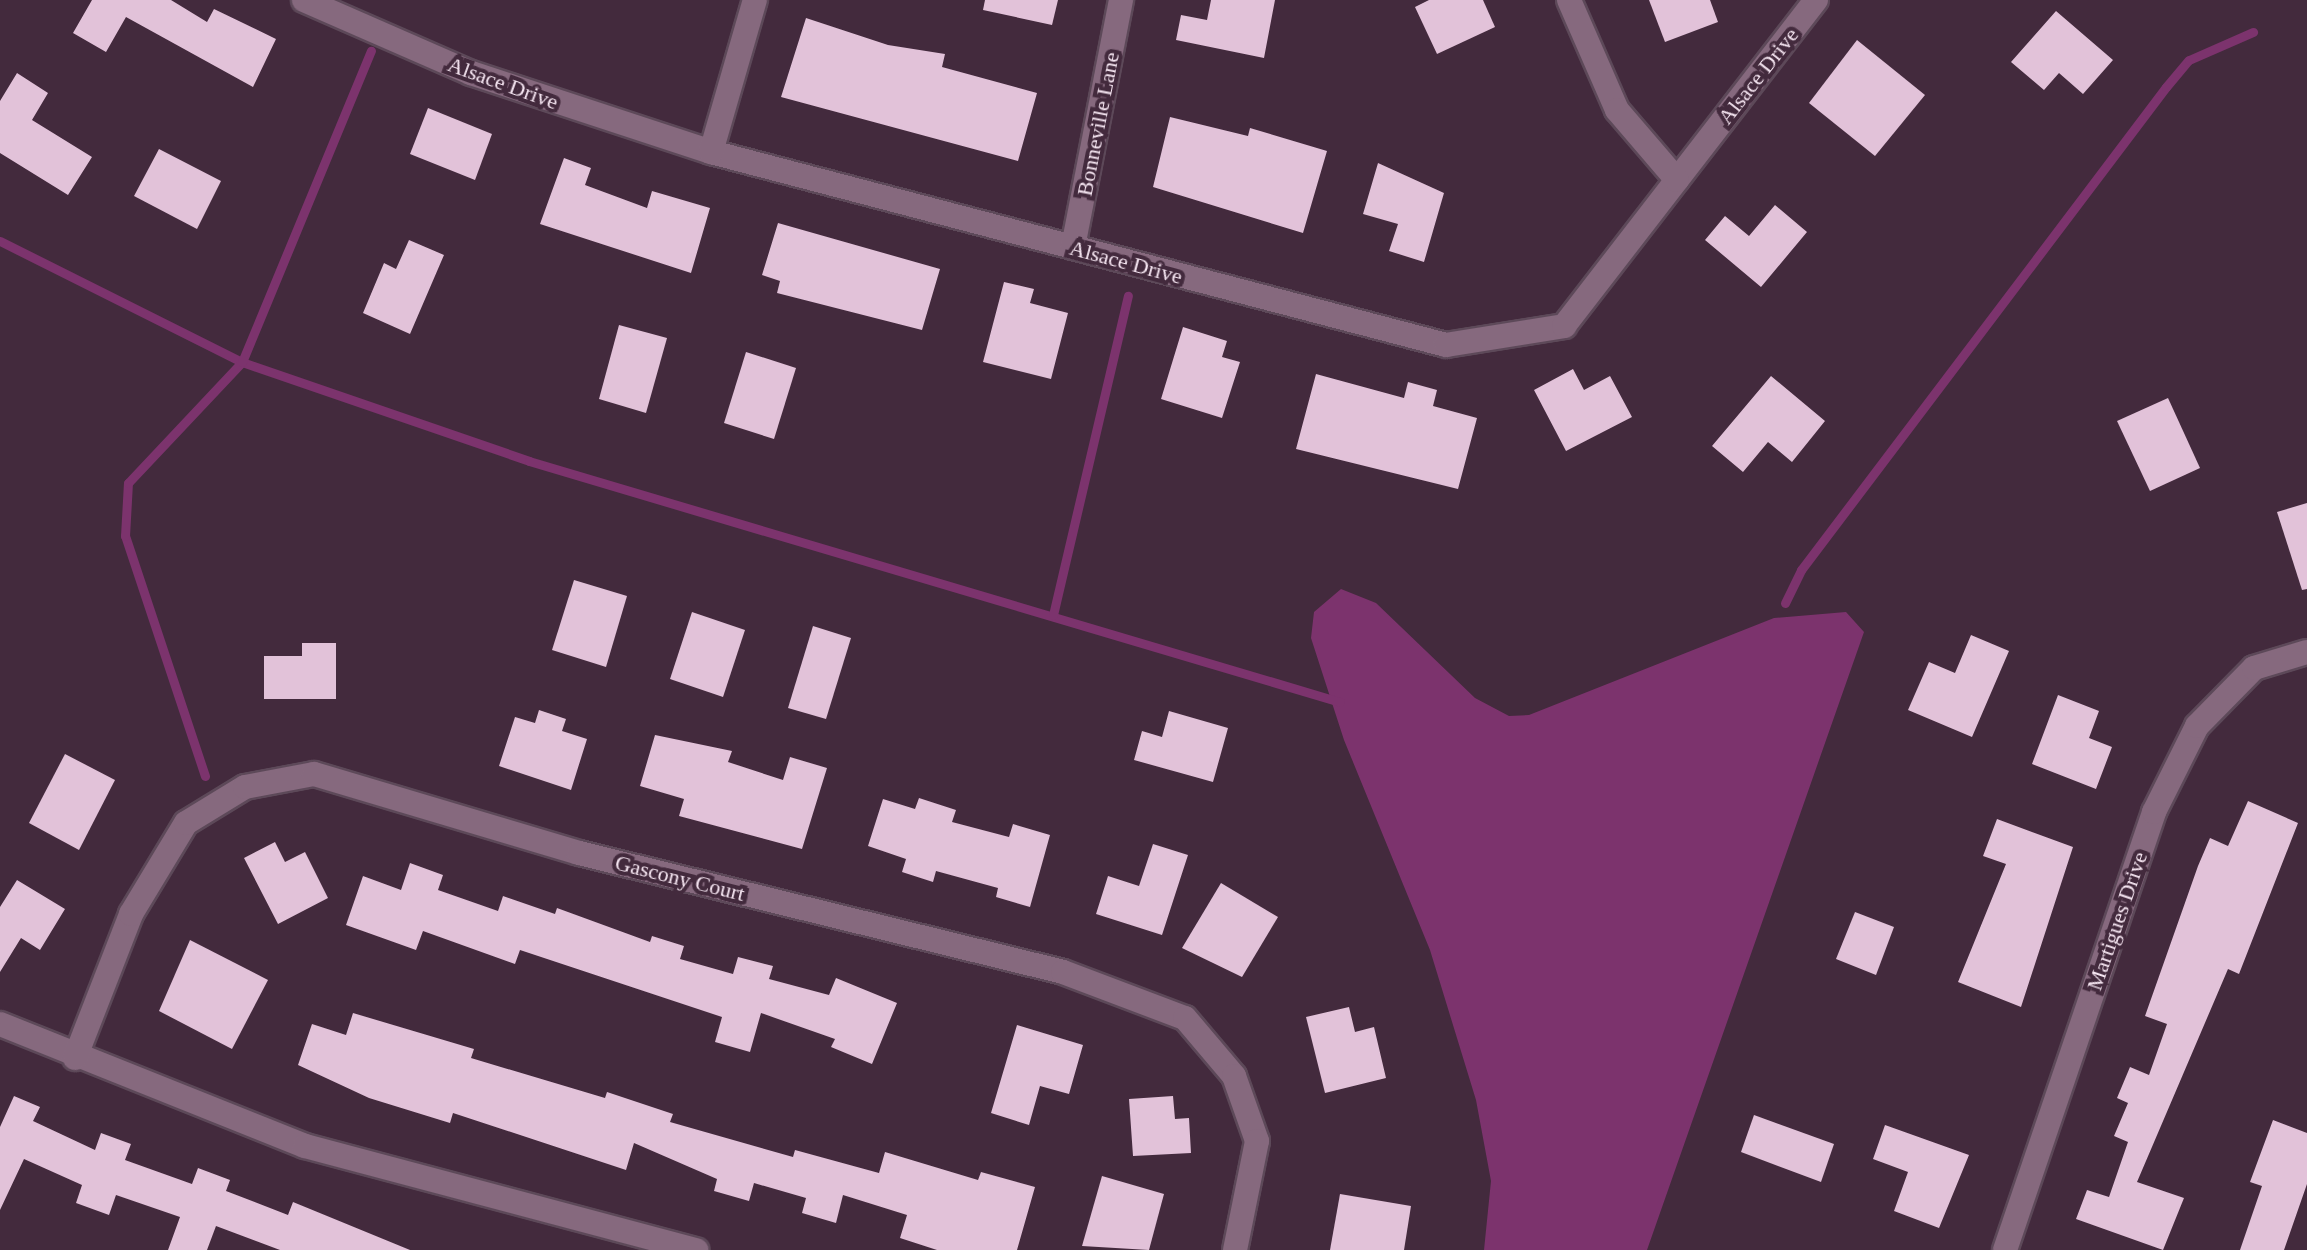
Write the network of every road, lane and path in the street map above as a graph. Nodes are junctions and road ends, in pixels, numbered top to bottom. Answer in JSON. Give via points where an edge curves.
{"nodes":[{"id":1,"x":304,"y":0,"type":"edge"},
{"id":2,"x":755,"y":0,"type":"edge"},
{"id":3,"x":1121,"y":0,"type":"edge"},
{"id":4,"x":1569,"y":0,"type":"edge"},
{"id":5,"x":1816,"y":0,"type":"edge"},
{"id":6,"x":711,"y":152,"type":"junction"},
{"id":7,"x":1677,"y":180,"type":"junction"},
{"id":8,"x":1073,"y":247,"type":"junction"},
{"id":9,"x":2307,"y":652,"type":"edge"},
{"id":10,"x":0,"y":1024,"type":"edge"},
{"id":11,"x":75,"y":1058,"type":"junction"},
{"id":12,"x":696,"y":1250,"type":"edge"},
{"id":13,"x":1235,"y":1250,"type":"edge"},
{"id":14,"x":2005,"y":1250,"type":"edge"}],
"edges":[{"from":1,"to":6,"type":"street","name":"Alsace Drive","via":[[471,73]]},
{"from":2,"to":6,"type":"street"},
{"from":3,"to":8,"type":"street","name":"Bonneville Lane"},
{"from":4,"to":7,"type":"street","via":[[1617,110]]},
{"from":5,"to":7,"type":"street","name":"Alsace Drive"},
{"from":6,"to":8,"type":"street","name":"Alsace Drive"},
{"from":7,"to":8,"type":"street","name":"Alsace Drive","via":[[1564,326],[1515,339],[1446,345]]},
{"from":9,"to":14,"type":"street","name":"Martigues Drive","via":[[2254,668],[2197,726],[2154,812]]},
{"from":10,"to":11,"type":"street"},
{"from":11,"to":12,"type":"street","via":[[305,1146]]},
{"from":11,"to":13,"type":"street","name":"Gascony Court","via":[[131,914],[186,823],[245,787],[314,774],[579,853],[1063,972],[1185,1018],[1234,1076],[1257,1141]]}]}
